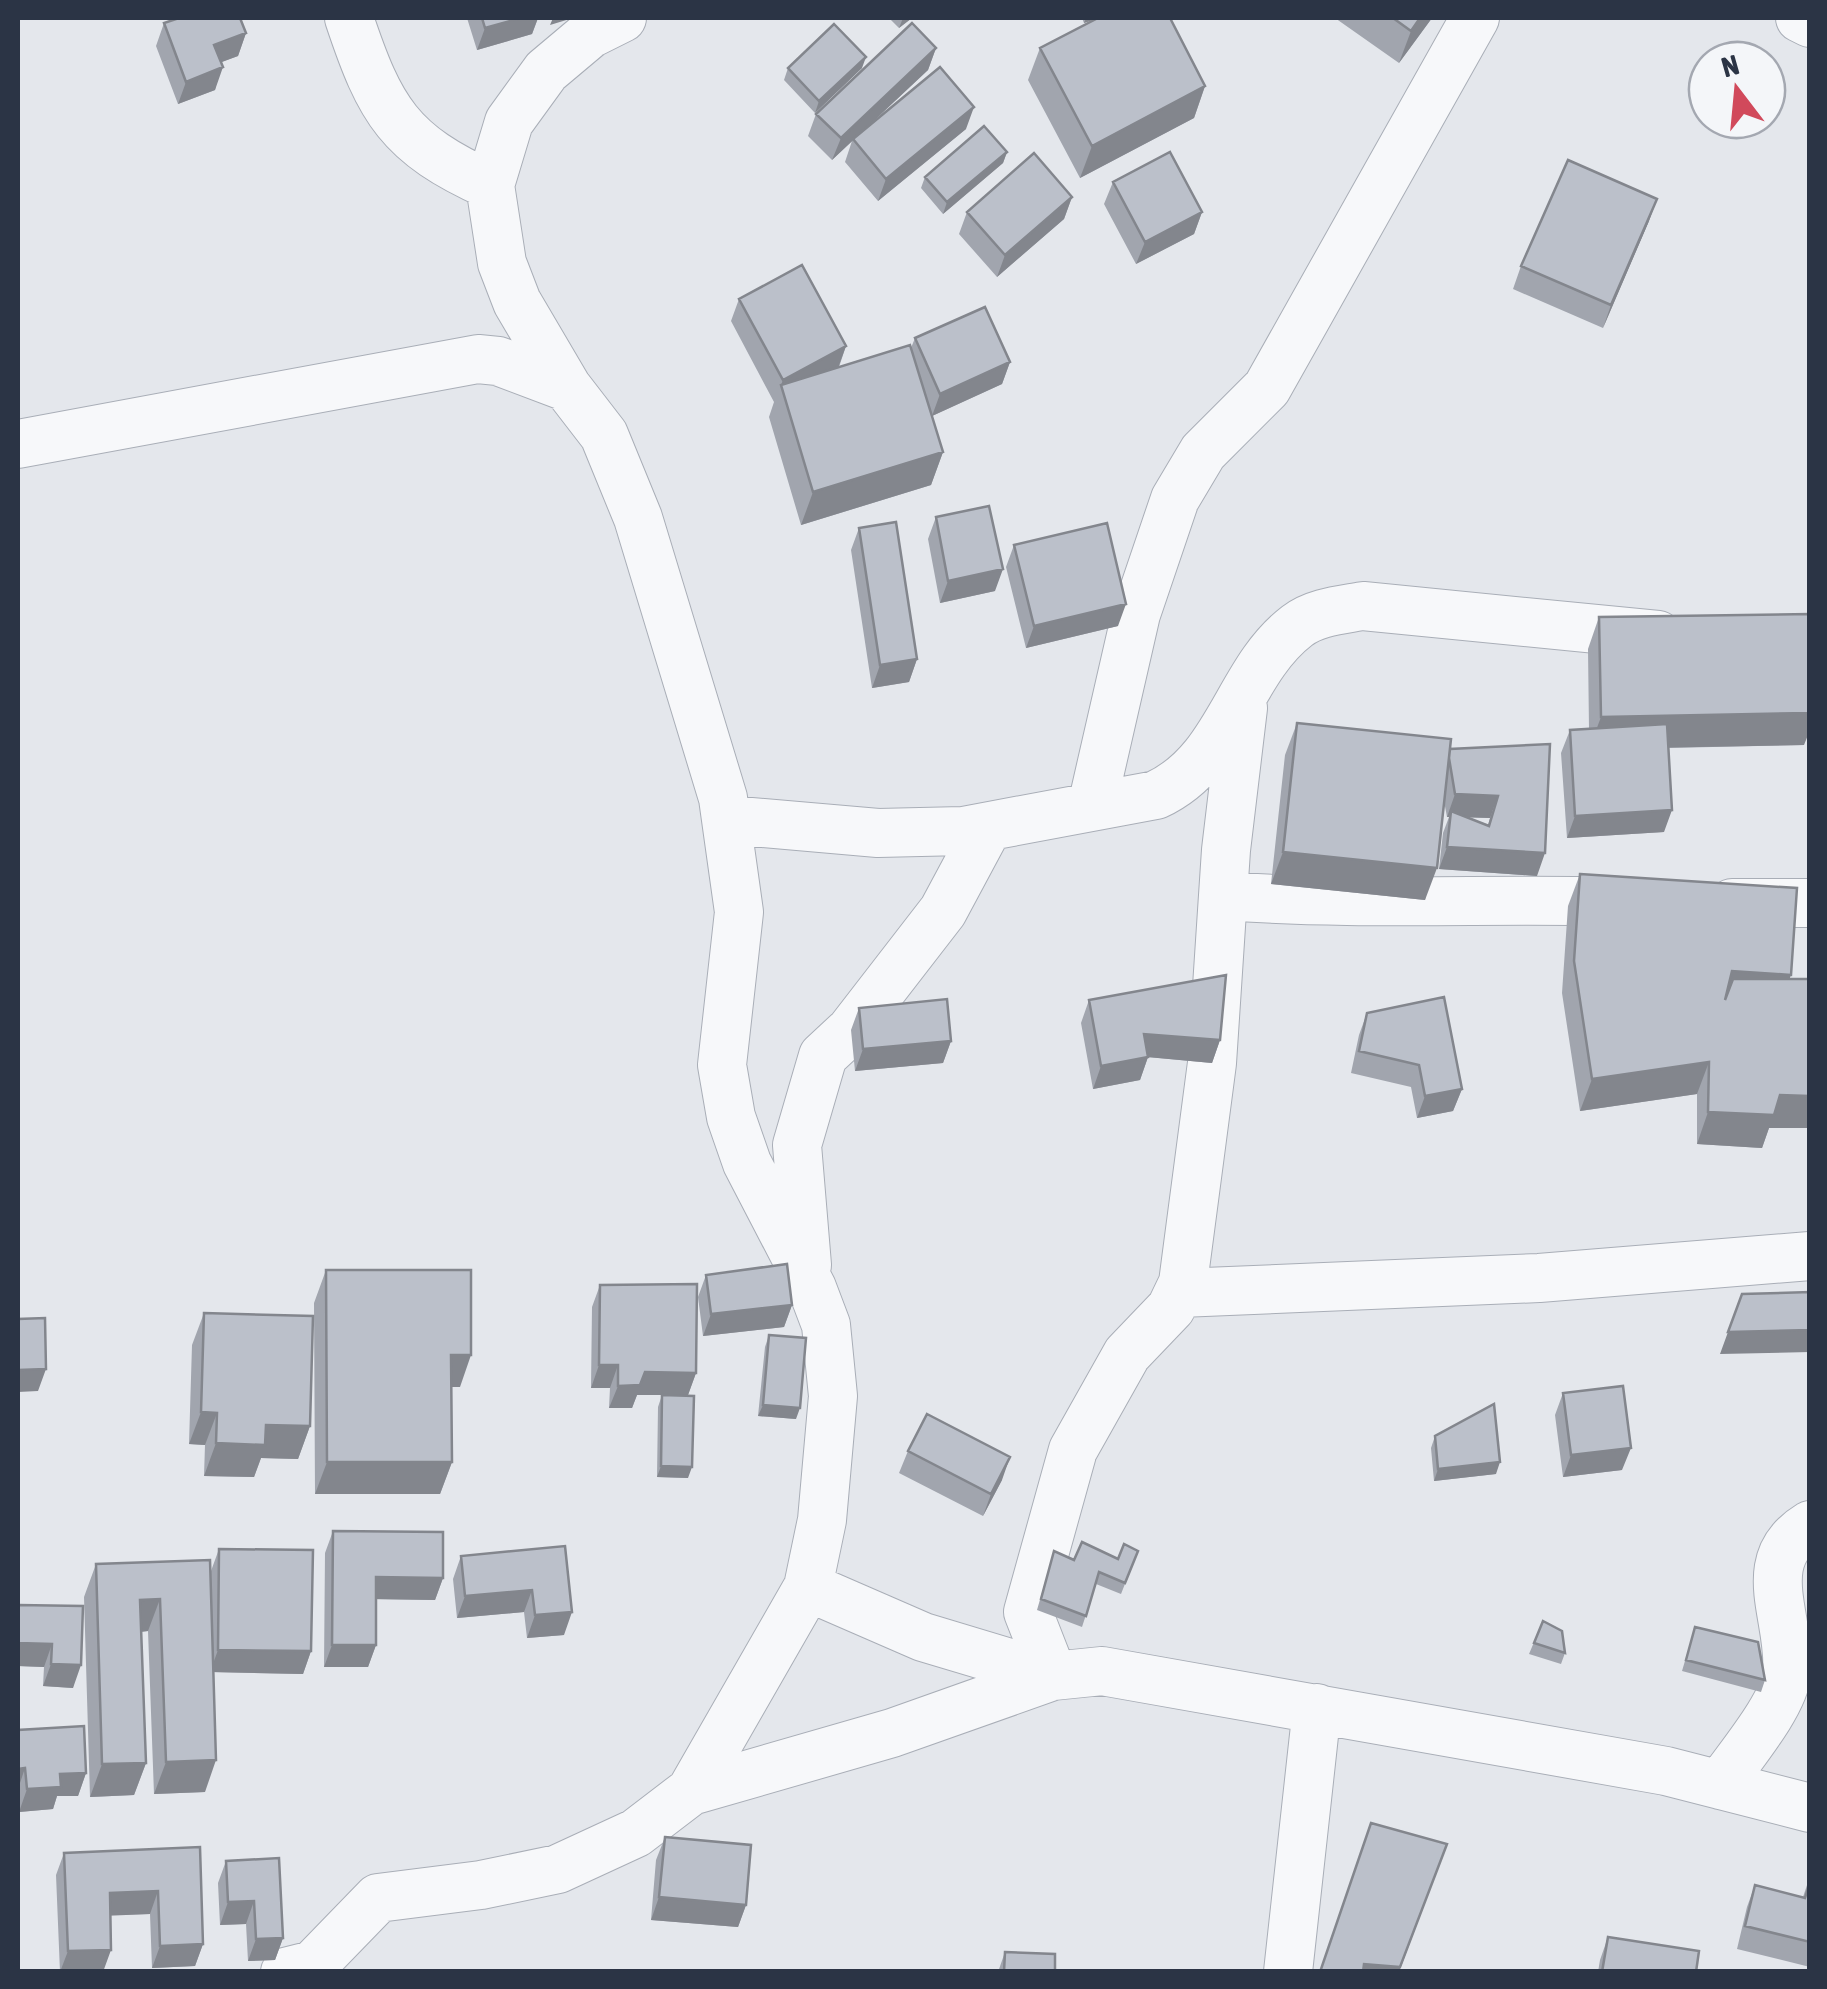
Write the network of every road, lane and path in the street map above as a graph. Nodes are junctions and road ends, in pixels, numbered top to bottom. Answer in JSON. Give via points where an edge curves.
{"nodes":[{"id":1,"x":349,"y":18,"type":"edge"},
{"id":2,"x":622,"y":18,"type":"edge"},
{"id":3,"x":1475,"y":18,"type":"edge"},
{"id":4,"x":1800,"y":18,"type":"edge"},
{"id":5,"x":1810,"y":22,"type":"edge"},
{"id":6,"x":490,"y":185,"type":"junction"},
{"id":7,"x":567,"y":386,"type":"junction"},
{"id":8,"x":18,"y":444,"type":"edge"},
{"id":9,"x":1698,"y":638,"type":"edge"},
{"id":10,"x":1244,"y":698,"type":"junction"},
{"id":11,"x":1092,"y":806,"type":"junction"},
{"id":12,"x":728,"y":820,"type":"junction"},
{"id":13,"x":988,"y":827,"type":"junction"},
{"id":14,"x":1224,"y":896,"type":"junction"},
{"id":15,"x":1810,"y":903,"type":"edge"},
{"id":16,"x":1810,"y":1256,"type":"edge"},
{"id":17,"x":808,"y":1279,"type":"junction"},
{"id":18,"x":1180,"y":1294,"type":"junction"},
{"id":19,"x":1810,"y":1524,"type":"edge"},
{"id":20,"x":808,"y":1587,"type":"junction"},
{"id":21,"x":1053,"y":1676,"type":"junction"},
{"id":22,"x":1317,"y":1708,"type":"junction"},
{"id":23,"x":1720,"y":1784,"type":"junction"},
{"id":24,"x":691,"y":1791,"type":"junction"},
{"id":25,"x":1810,"y":1808,"type":"edge"},
{"id":26,"x":285,"y":1972,"type":"edge"},
{"id":27,"x":1288,"y":1972,"type":"edge"}],
"edges":[{"from":1,"to":6,"type":"street","via":[[400,130],[446,165]]},
{"from":2,"to":6,"type":"street","via":[[590,34],[546,72],[509,122]]},
{"from":3,"to":11,"type":"street","via":[[1267,388],[1203,452],[1175,498],[1136,614]]},
{"from":4,"to":5,"type":"street"},
{"from":6,"to":7,"type":"street","via":[[510,286]]},
{"from":7,"to":8,"type":"street","via":[[478,359]]},
{"from":7,"to":12,"type":"street","via":[[604,435],[638,518]]},
{"from":9,"to":10,"type":"street","via":[[1363,606],[1298,625]]},
{"from":10,"to":11,"type":"street","via":[[1181,784]]},
{"from":10,"to":14,"type":"street"},
{"from":11,"to":13,"type":"street"},
{"from":12,"to":13,"type":"street","via":[[878,833]]},
{"from":12,"to":17,"type":"street","via":[[739,912],[722,1066],[747,1163]]},
{"from":13,"to":17,"type":"street","via":[[943,911],[823,1056],[797,1145]]},
{"from":14,"to":15,"type":"street","via":[[1320,903]]},
{"from":14,"to":18,"type":"street","via":[[1212,1062]]},
{"from":16,"to":18,"type":"street","via":[[1539,1278]]},
{"from":17,"to":20,"type":"street","via":[[826,1325],[833,1396],[822,1520]]},
{"from":18,"to":21,"type":"street","via":[[1127,1354],[1073,1450],[1028,1612]]},
{"from":19,"to":23,"type":"street","via":[[1791,1536],[1778,1560],[1787,1674]]},
{"from":20,"to":21,"type":"street","via":[[924,1637]]},
{"from":20,"to":24,"type":"street"},
{"from":21,"to":22,"type":"street","via":[[1102,1671]]},
{"from":21,"to":24,"type":"street","via":[[892,1733]]},
{"from":22,"to":23,"type":"street"},
{"from":22,"to":27,"type":"street"},
{"from":23,"to":25,"type":"street"},
{"from":24,"to":26,"type":"street","via":[[636,1833],[558,1869],[378,1898],[313,1964]]}]}
